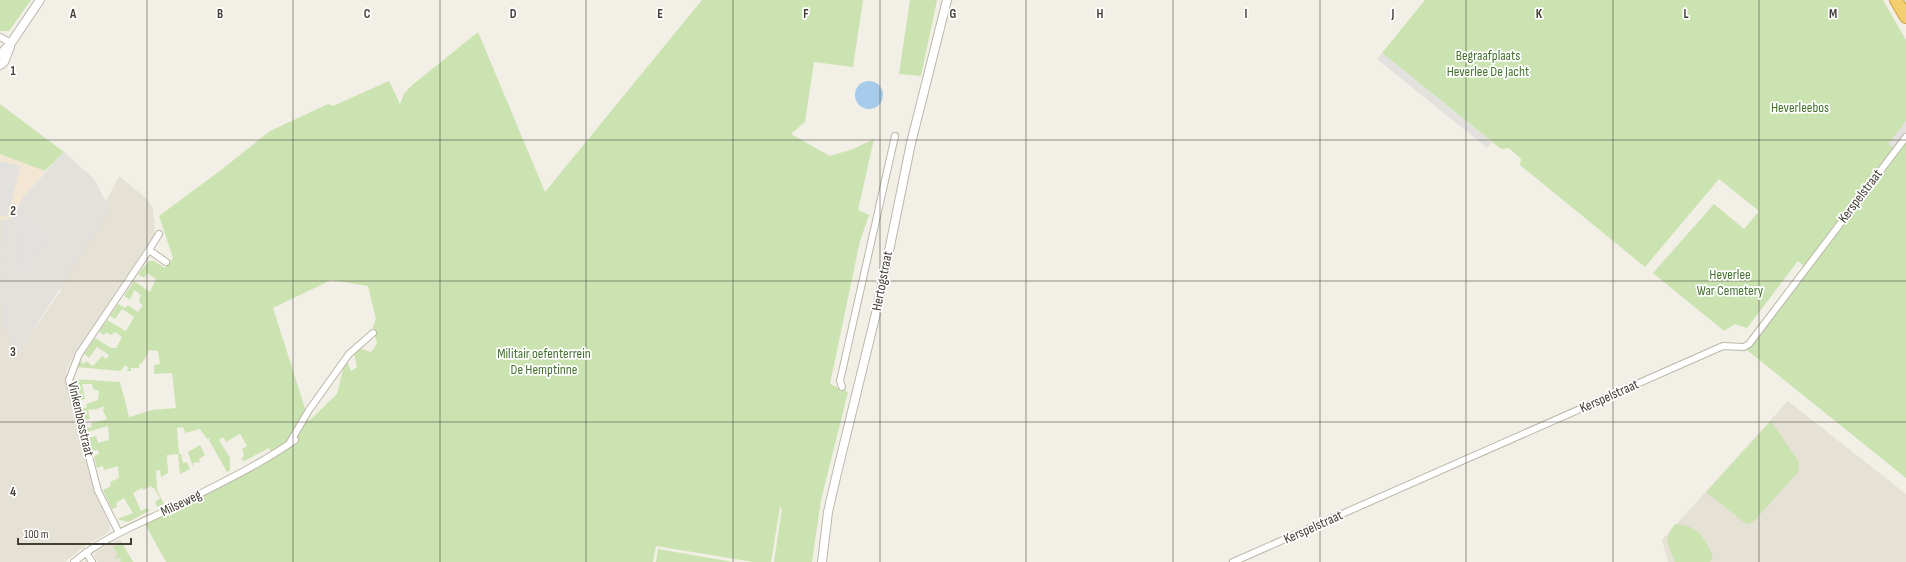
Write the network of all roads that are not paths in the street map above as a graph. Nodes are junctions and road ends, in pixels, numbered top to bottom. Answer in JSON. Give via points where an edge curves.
{"nodes":[{"id":1,"x":40,"y":0,"type":"edge"},
{"id":2,"x":947,"y":0,"type":"edge"},
{"id":3,"x":1896,"y":0,"type":"edge"},
{"id":4,"x":1906,"y":17,"type":"edge"},
{"id":5,"x":0,"y":37,"type":"edge"},
{"id":6,"x":11,"y":44,"type":"junction"},
{"id":7,"x":0,"y":55,"type":"edge"},
{"id":8,"x":0,"y":65,"type":"edge"},
{"id":9,"x":895,"y":136,"type":"dead end"},
{"id":10,"x":1906,"y":136,"type":"edge"},
{"id":11,"x":159,"y":234,"type":"dead end"},
{"id":12,"x":148,"y":250,"type":"junction"},
{"id":13,"x":166,"y":262,"type":"dead end"},
{"id":14,"x":373,"y":333,"type":"dead end"},
{"id":15,"x":842,"y":387,"type":"dead end"},
{"id":16,"x":295,"y":440,"type":"dead end"},
{"id":17,"x":289,"y":445,"type":"junction"},
{"id":18,"x":119,"y":533,"type":"junction"},
{"id":19,"x":86,"y":552,"type":"junction"},
{"id":20,"x":74,"y":562,"type":"edge"},
{"id":21,"x":92,"y":562,"type":"edge"},
{"id":22,"x":822,"y":562,"type":"edge"},
{"id":23,"x":1233,"y":562,"type":"edge"}],
"edges":[{"from":1,"to":6,"type":"street"},
{"from":2,"to":22,"type":"street","name":"Hertogstraat","via":[[911,143],[878,305],[828,512]]},
{"from":3,"to":4,"type":"highway"},
{"from":5,"to":6,"type":"street"},
{"from":6,"to":7,"type":"street"},
{"from":6,"to":8,"type":"street","via":[[4,62]]},
{"from":9,"to":15,"type":"street","via":[[840,381]]},
{"from":10,"to":23,"type":"street","name":"Kerspelstraat","via":[[1749,344],[1744,347],[1723,346]]},
{"from":11,"to":12,"type":"street","name":"Vinkenbosstraat"},
{"from":12,"to":13,"type":"street"},
{"from":12,"to":18,"type":"street","name":"Vinkenbosstraat","via":[[78,354],[69,380],[98,491]]},
{"from":14,"to":17,"type":"street","via":[[349,354],[309,410]]},
{"from":16,"to":17,"type":"street","name":"Milseweg"},
{"from":17,"to":18,"type":"street","name":"Milseweg","via":[[201,493]]},
{"from":18,"to":19,"type":"street","name":"Milseweg"},
{"from":19,"to":20,"type":"street","name":"Milseweg"},
{"from":19,"to":21,"type":"street"}]}
